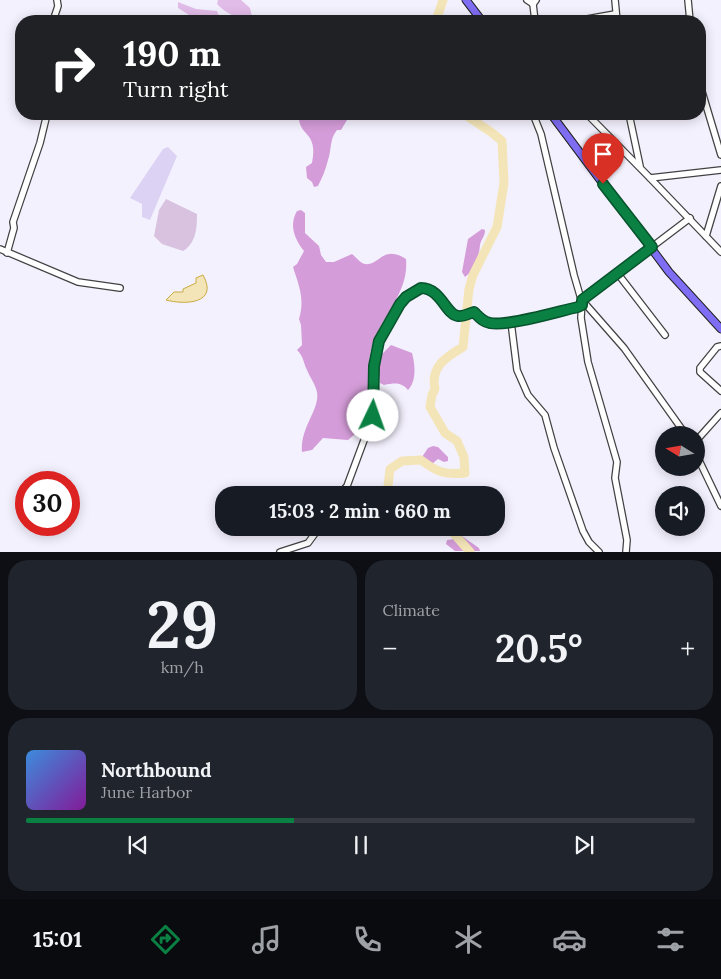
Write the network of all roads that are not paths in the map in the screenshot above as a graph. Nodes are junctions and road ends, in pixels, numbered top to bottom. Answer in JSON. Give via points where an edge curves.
{"nodes":[{"id":1,"x":57,"y":0,"type":"edge"},
{"id":2,"x":466,"y":0,"type":"edge"},
{"id":3,"x":527,"y":0,"type":"edge"},
{"id":4,"x":615,"y":0,"type":"edge"},
{"id":5,"x":688,"y":0,"type":"edge"},
{"id":6,"x":534,"y":2,"type":"edge"},
{"id":7,"x":616,"y":14,"type":"joint"},
{"id":8,"x":55,"y":15,"type":"edge"},
{"id":9,"x":477,"y":15,"type":"edge"},
{"id":10,"x":535,"y":15,"type":"edge"},
{"id":11,"x":610,"y":15,"type":"edge"},
{"id":12,"x":689,"y":15,"type":"edge"},
{"id":13,"x":706,"y":105,"type":"edge"},
{"id":14,"x":46,"y":120,"type":"edge"},
{"id":15,"x":535,"y":120,"type":"edge"},
{"id":16,"x":556,"y":120,"type":"edge"},
{"id":17,"x":593,"y":120,"type":"edge"},
{"id":18,"x":630,"y":120,"type":"edge"},
{"id":19,"x":721,"y":154,"type":"edge"},
{"id":20,"x":640,"y":166,"type":"junction"},
{"id":21,"x":721,"y":170,"type":"edge"},
{"id":22,"x":650,"y":178,"type":"junction"},
{"id":23,"x":721,"y":186,"type":"edge"},
{"id":24,"x":690,"y":218,"type":"junction"},
{"id":25,"x":706,"y":236,"type":"junction"},
{"id":26,"x":652,"y":247,"type":"junction"},
{"id":27,"x":0,"y":249,"type":"edge"},
{"id":28,"x":721,"y":252,"type":"edge"},
{"id":29,"x":7,"y":253,"type":"junction"},
{"id":30,"x":618,"y":274,"type":"junction"},
{"id":31,"x":120,"y":288,"type":"dead end"},
{"id":32,"x":582,"y":302,"type":"junction"},
{"id":33,"x":511,"y":322,"type":"junction"},
{"id":34,"x":721,"y":329,"type":"edge"},
{"id":35,"x":665,"y":335,"type":"dead end"},
{"id":36,"x":721,"y":346,"type":"edge"},
{"id":37,"x":721,"y":391,"type":"edge"},
{"id":38,"x":721,"y":413,"type":"edge"},
{"id":39,"x":680,"y":426,"type":"edge"},
{"id":40,"x":705,"y":431,"type":"edge"},
{"id":41,"x":705,"y":473,"type":"edge"},
{"id":42,"x":347,"y":486,"type":"edge"},
{"id":43,"x":721,"y":506,"type":"edge"},
{"id":44,"x":313,"y":536,"type":"edge"},
{"id":45,"x":280,"y":552,"type":"edge"},
{"id":46,"x":599,"y":552,"type":"edge"},
{"id":47,"x":626,"y":552,"type":"edge"}],
"edges":[{"from":1,"to":8,"type":"street"},
{"from":2,"to":9,"type":"main road"},
{"from":3,"to":6,"type":"street"},
{"from":4,"to":7,"type":"street"},
{"from":5,"to":12,"type":"street"},
{"from":6,"to":10,"type":"street"},
{"from":7,"to":11,"type":"street"},
{"from":13,"to":19,"type":"street"},
{"from":14,"to":29,"type":"street","via":[[13,222]]},
{"from":15,"to":32,"type":"street"},
{"from":16,"to":26,"type":"main road"},
{"from":17,"to":20,"type":"street"},
{"from":18,"to":20,"type":"street"},
{"from":20,"to":22,"type":"street"},
{"from":21,"to":22,"type":"street"},
{"from":22,"to":24,"type":"street"},
{"from":23,"to":25,"type":"street"},
{"from":24,"to":25,"type":"street"},
{"from":24,"to":26,"type":"street"},
{"from":25,"to":28,"type":"street"},
{"from":26,"to":30,"type":"street"},
{"from":26,"to":34,"type":"main road","via":[[669,272]]},
{"from":27,"to":29,"type":"street"},
{"from":29,"to":31,"type":"street","via":[[78,282]]},
{"from":30,"to":32,"type":"street"},
{"from":30,"to":35,"type":"street"},
{"from":32,"to":33,"type":"street"},
{"from":32,"to":39,"type":"street","via":[[636,364]]},
{"from":32,"to":47,"type":"street","via":[[581,318],[588,362],[617,462],[616,478],[627,540]]},
{"from":33,"to":42,"type":"street","via":[[491,324],[474,312],[458,316],[452,314],[440,298],[426,288],[406,297],[379,341],[374,366],[373,416]]},
{"from":33,"to":46,"type":"street","via":[[517,370],[528,395],[545,415],[583,530]]},
{"from":36,"to":37,"type":"street","via":[[711,354],[700,372]]},
{"from":38,"to":40,"type":"street"},
{"from":41,"to":43,"type":"street"},
{"from":44,"to":45,"type":"street","via":[[308,543]]}]}
